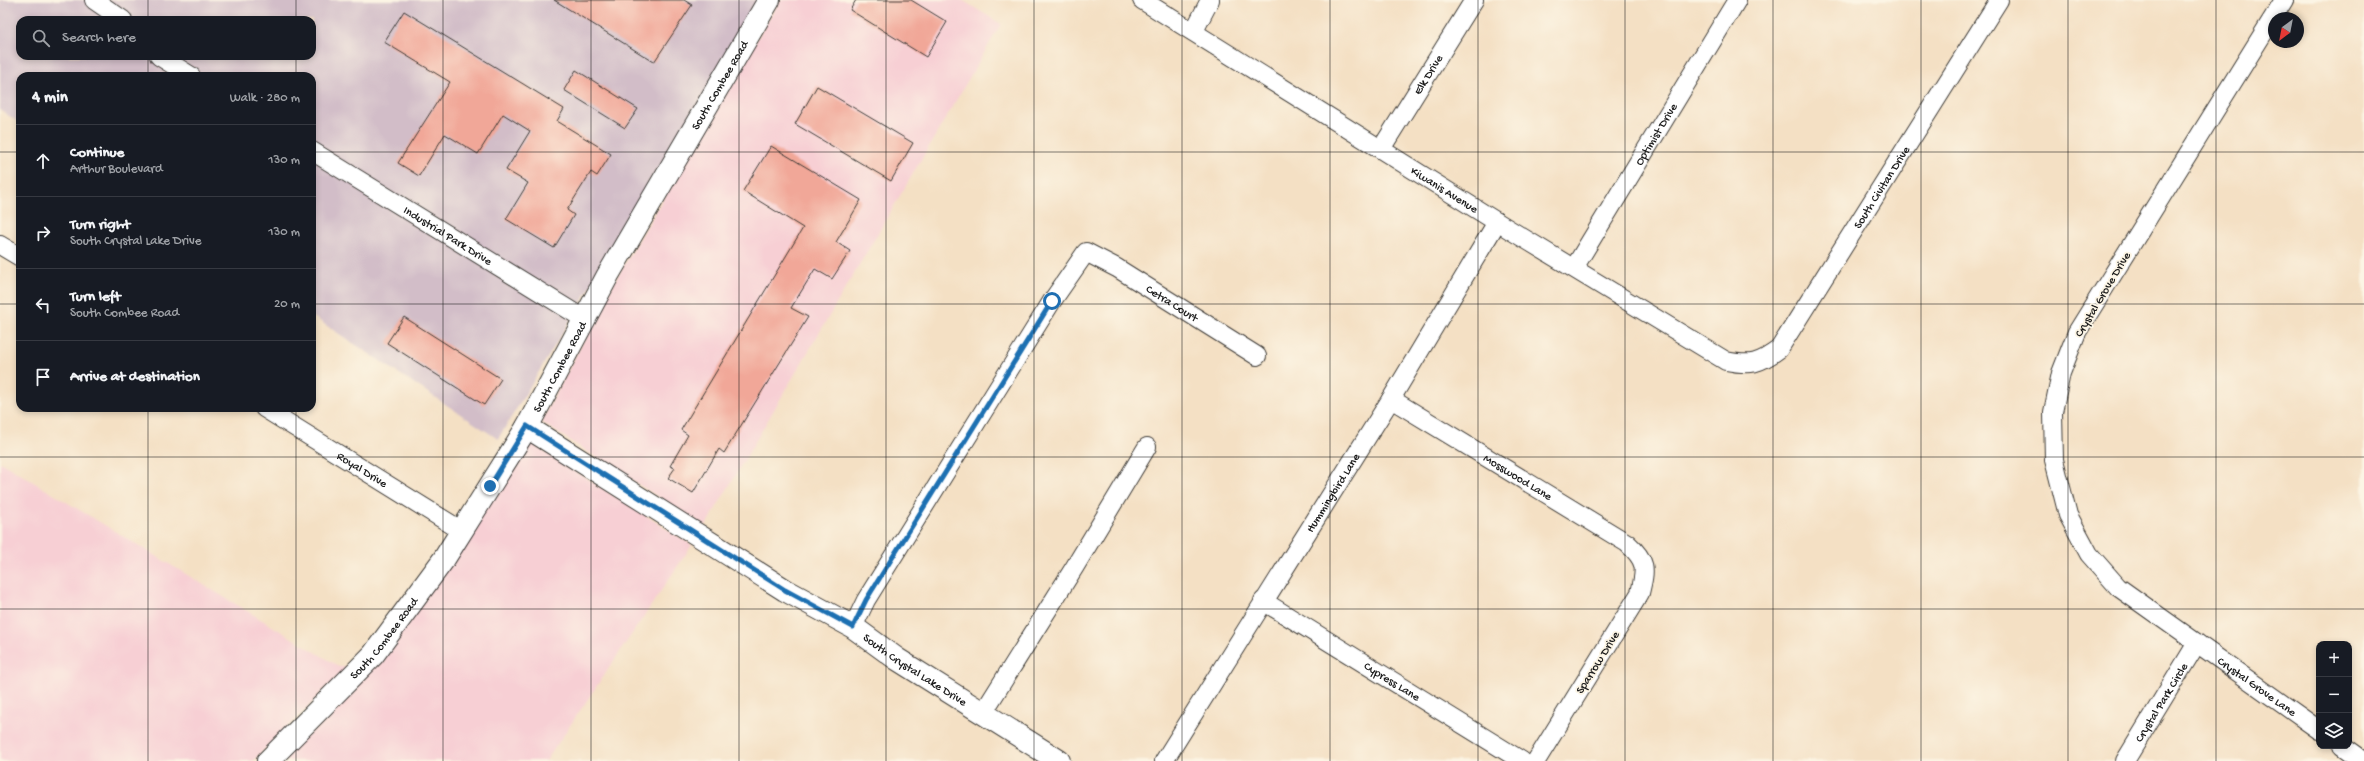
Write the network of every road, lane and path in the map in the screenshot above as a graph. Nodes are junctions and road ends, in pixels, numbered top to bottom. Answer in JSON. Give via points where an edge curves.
{"nodes":[{"id":1,"x":94,"y":0,"type":"edge"},
{"id":2,"x":769,"y":0,"type":"edge"},
{"id":3,"x":1142,"y":0,"type":"edge"},
{"id":4,"x":1210,"y":0,"type":"edge"},
{"id":5,"x":1474,"y":0,"type":"edge"},
{"id":6,"x":1738,"y":0,"type":"edge"},
{"id":7,"x":1999,"y":0,"type":"edge"},
{"id":8,"x":2284,"y":0,"type":"edge"},
{"id":9,"x":117,"y":16,"type":"edge"},
{"id":10,"x":1194,"y":31,"type":"junction"},
{"id":11,"x":165,"y":60,"type":"edge"},
{"id":12,"x":185,"y":72,"type":"edge"},
{"id":13,"x":1381,"y":149,"type":"junction"},
{"id":14,"x":316,"y":153,"type":"edge"},
{"id":15,"x":1497,"y":222,"type":"junction"},
{"id":16,"x":0,"y":245,"type":"edge"},
{"id":17,"x":16,"y":255,"type":"edge"},
{"id":18,"x":1574,"y":268,"type":"junction"},
{"id":19,"x":584,"y":319,"type":"junction"},
{"id":20,"x":1257,"y":356,"type":"dead end"},
{"id":21,"x":1752,"y":363,"type":"joint"},
{"id":22,"x":1392,"y":399,"type":"junction"},
{"id":23,"x":270,"y":412,"type":"edge"},
{"id":24,"x":527,"y":426,"type":"junction"},
{"id":25,"x":1147,"y":447,"type":"dead end"},
{"id":26,"x":462,"y":531,"type":"junction"},
{"id":27,"x":1642,"y":559,"type":"joint"},
{"id":28,"x":1263,"y":601,"type":"junction"},
{"id":29,"x":853,"y":627,"type":"junction"},
{"id":30,"x":2196,"y":643,"type":"junction"},
{"id":31,"x":983,"y":713,"type":"junction"},
{"id":32,"x":2316,"y":728,"type":"edge"},
{"id":33,"x":2346,"y":749,"type":"edge"},
{"id":34,"x":268,"y":761,"type":"edge"},
{"id":35,"x":1059,"y":761,"type":"edge"},
{"id":36,"x":1164,"y":761,"type":"edge"},
{"id":37,"x":1522,"y":761,"type":"edge"},
{"id":38,"x":1536,"y":761,"type":"edge"},
{"id":39,"x":2126,"y":761,"type":"edge"},
{"id":40,"x":2363,"y":761,"type":"edge"}],
"edges":[{"from":1,"to":9,"type":"street"},
{"from":2,"to":19,"type":"main road","name":"South Combee Road"},
{"from":3,"to":10,"type":"street","name":"Kiwanis Avenue"},
{"from":4,"to":10,"type":"street"},
{"from":5,"to":13,"type":"street","name":"Elk Drive"},
{"from":6,"to":18,"type":"street","name":"Optimist Drive"},
{"from":7,"to":21,"type":"street","name":"South Civitan Drive","via":[[1779,349],[1765,359]]},
{"from":8,"to":30,"type":"street","name":"Crystal Grove Drive","via":[[2077,332],[2061,373],[2053,412],[2054,460],[2060,489],[2068,515],[2089,554],[2118,587]]},
{"from":10,"to":13,"type":"street","name":"Kiwanis Avenue"},
{"from":11,"to":12,"type":"street"},
{"from":13,"to":15,"type":"street","name":"Kiwanis Avenue"},
{"from":14,"to":19,"type":"street","name":"Industrial Park Drive"},
{"from":15,"to":18,"type":"street","name":"Kiwanis Avenue"},
{"from":15,"to":22,"type":"street","name":"Hummingbird Lane"},
{"from":16,"to":17,"type":"street"},
{"from":18,"to":21,"type":"street","name":"Kiwanis Avenue","via":[[1726,361],[1746,365]]},
{"from":19,"to":24,"type":"main road","name":"South Combee Road"},
{"from":20,"to":29,"type":"street","name":"Cetra Court","via":[[1117,268],[1086,252],[1052,301],[866,600]]},
{"from":22,"to":27,"type":"street","name":"Mosswood Lane","via":[[1627,543]]},
{"from":22,"to":28,"type":"street","name":"Hummingbird Lane"},
{"from":23,"to":26,"type":"street","name":"Royal Drive"},
{"from":24,"to":26,"type":"main road","name":"South Combee Road"},
{"from":24,"to":29,"type":"main road","name":"South Crystal Lake Drive","via":[[785,590]]},
{"from":25,"to":31,"type":"street"},
{"from":26,"to":34,"type":"main road","name":"South Combee Road","via":[[424,588],[373,655]]},
{"from":27,"to":38,"type":"street","name":"Sparrow Drive","via":[[1645,572],[1640,593]]},
{"from":28,"to":36,"type":"street","name":"Hummingbird Lane"},
{"from":28,"to":37,"type":"street","name":"Cypress Lane"},
{"from":29,"to":31,"type":"main road","name":"South Crystal Lake Drive"},
{"from":30,"to":32,"type":"street","name":"Crystal Grove Lane"},
{"from":30,"to":39,"type":"street","name":"Crystal Park Circle"},
{"from":31,"to":35,"type":"main road","name":"South Crystal Lake Drive"},
{"from":33,"to":40,"type":"street"}]}
